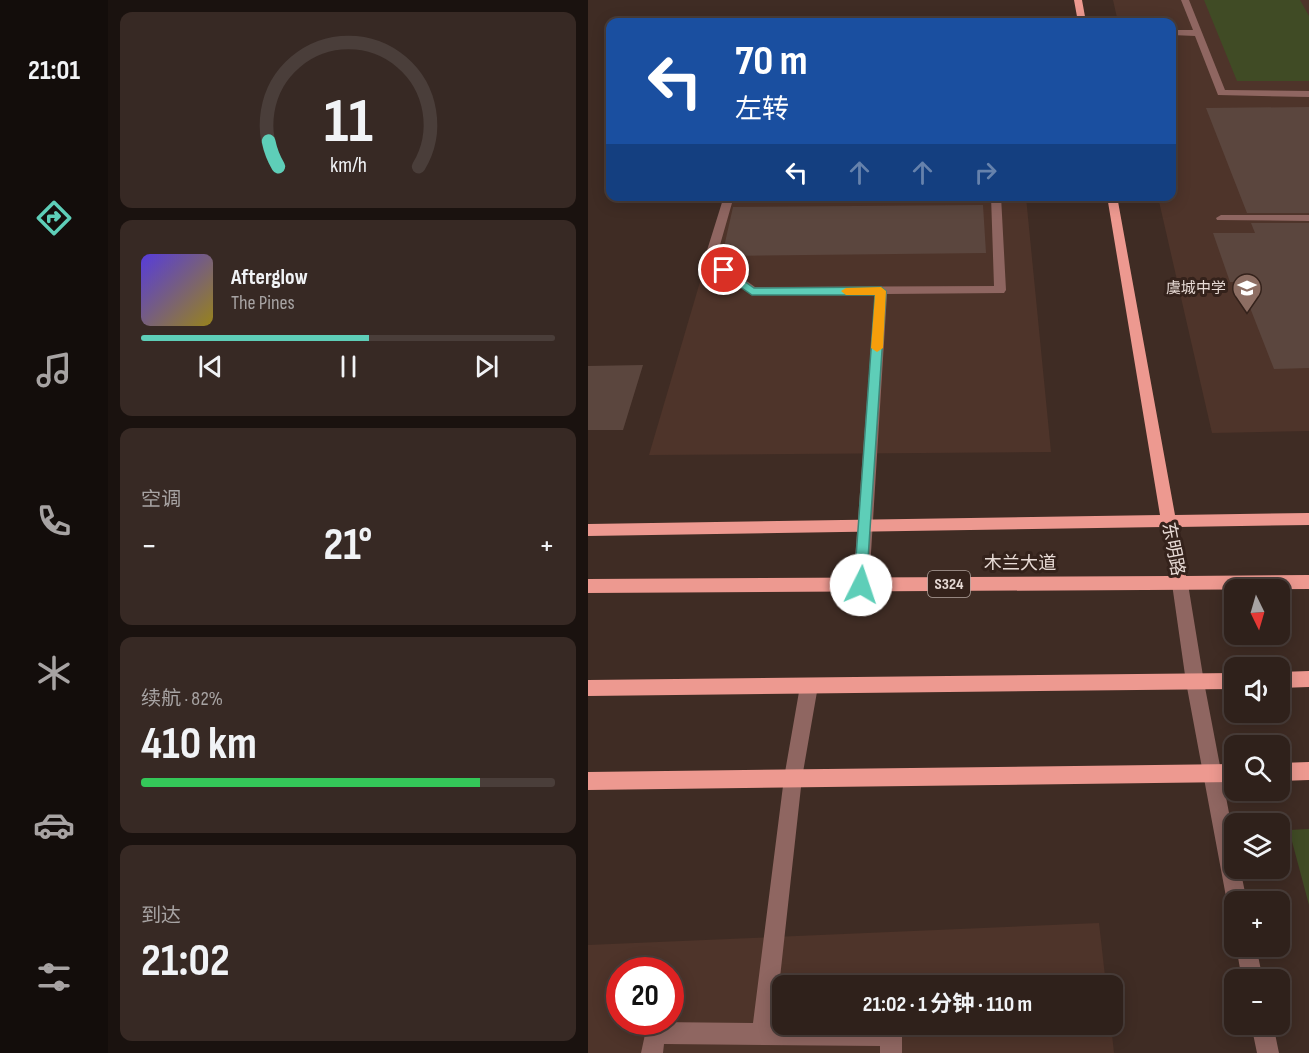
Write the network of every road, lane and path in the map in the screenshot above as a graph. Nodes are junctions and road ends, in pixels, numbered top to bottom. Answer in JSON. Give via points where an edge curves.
{"nodes":[{"id":1,"x":1078,"y":0,"type":"edge"},
{"id":2,"x":1185,"y":0,"type":"edge"},
{"id":3,"x":1081,"y":18,"type":"edge"},
{"id":4,"x":1176,"y":33,"type":"edge"},
{"id":5,"x":1198,"y":33,"type":"junction"},
{"id":6,"x":1309,"y":94,"type":"edge"},
{"id":7,"x":728,"y":201,"type":"edge"},
{"id":8,"x":996,"y":201,"type":"edge"},
{"id":9,"x":1113,"y":201,"type":"edge"},
{"id":10,"x":1221,"y":218,"type":"dead end"},
{"id":11,"x":1309,"y":218,"type":"edge"},
{"id":12,"x":881,"y":291,"type":"junction"},
{"id":13,"x":1309,"y":519,"type":"edge"},
{"id":14,"x":1167,"y":522,"type":"junction"},
{"id":15,"x":865,"y":526,"type":"junction"},
{"id":16,"x":588,"y":530,"type":"edge"},
{"id":17,"x":1309,"y":582,"type":"edge"},
{"id":18,"x":1180,"y":584,"type":"junction"},
{"id":19,"x":588,"y":585,"type":"edge"},
{"id":20,"x":861,"y":585,"type":"junction"},
{"id":21,"x":1309,"y":679,"type":"edge"},
{"id":22,"x":1290,"y":680,"type":"edge"},
{"id":23,"x":1224,"y":681,"type":"edge"},
{"id":24,"x":1195,"y":682,"type":"junction"},
{"id":25,"x":809,"y":686,"type":"junction"},
{"id":26,"x":588,"y":688,"type":"edge"},
{"id":27,"x":1309,"y":771,"type":"edge"},
{"id":28,"x":1290,"y":772,"type":"edge"},
{"id":29,"x":1224,"y":773,"type":"edge"},
{"id":30,"x":1211,"y":774,"type":"junction"},
{"id":31,"x":793,"y":778,"type":"junction"},
{"id":32,"x":588,"y":781,"type":"edge"},
{"id":33,"x":1235,"y":891,"type":"edge"},
{"id":34,"x":763,"y":1034,"type":"junction"},
{"id":35,"x":1264,"y":1035,"type":"edge"},
{"id":36,"x":652,"y":1053,"type":"edge"},
{"id":37,"x":891,"y":1053,"type":"edge"},
{"id":38,"x":1268,"y":1053,"type":"edge"}],
"edges":[{"from":1,"to":3,"type":"main road"},
{"from":2,"to":5,"type":"street"},
{"from":4,"to":5,"type":"street"},
{"from":5,"to":6,"type":"street","via":[[1221,93]]},
{"from":7,"to":12,"type":"street","via":[[710,260],[752,291]]},
{"from":8,"to":12,"type":"street","via":[[1000,290]]},
{"from":9,"to":14,"type":"main road","name":"东明路"},
{"from":10,"to":11,"type":"street"},
{"from":12,"to":15,"type":"street"},
{"from":13,"to":14,"type":"main road"},
{"from":14,"to":15,"type":"main road"},
{"from":14,"to":18,"type":"main road","name":"东明路"},
{"from":15,"to":16,"type":"main road"},
{"from":15,"to":20,"type":"street"},
{"from":17,"to":18,"type":"main road","name":"木兰大道","number":"S324"},
{"from":18,"to":20,"type":"main road","name":"木兰大道","number":"S324"},
{"from":18,"to":24,"type":"street","name":"东明路"},
{"from":19,"to":20,"type":"main road","name":"木兰大道","number":"S324"},
{"from":21,"to":22,"type":"main road"},
{"from":23,"to":24,"type":"main road"},
{"from":24,"to":25,"type":"main road"},
{"from":24,"to":30,"type":"street","name":"东明路"},
{"from":25,"to":26,"type":"main road"},
{"from":25,"to":31,"type":"street"},
{"from":27,"to":28,"type":"main road"},
{"from":29,"to":30,"type":"main road"},
{"from":30,"to":31,"type":"main road"},
{"from":30,"to":33,"type":"street","name":"东明路"},
{"from":31,"to":32,"type":"main road"},
{"from":31,"to":34,"type":"street"},
{"from":34,"to":36,"type":"street","via":[[655,1034]]},
{"from":34,"to":37,"type":"street","via":[[891,1035]]},
{"from":35,"to":38,"type":"street"}]}
